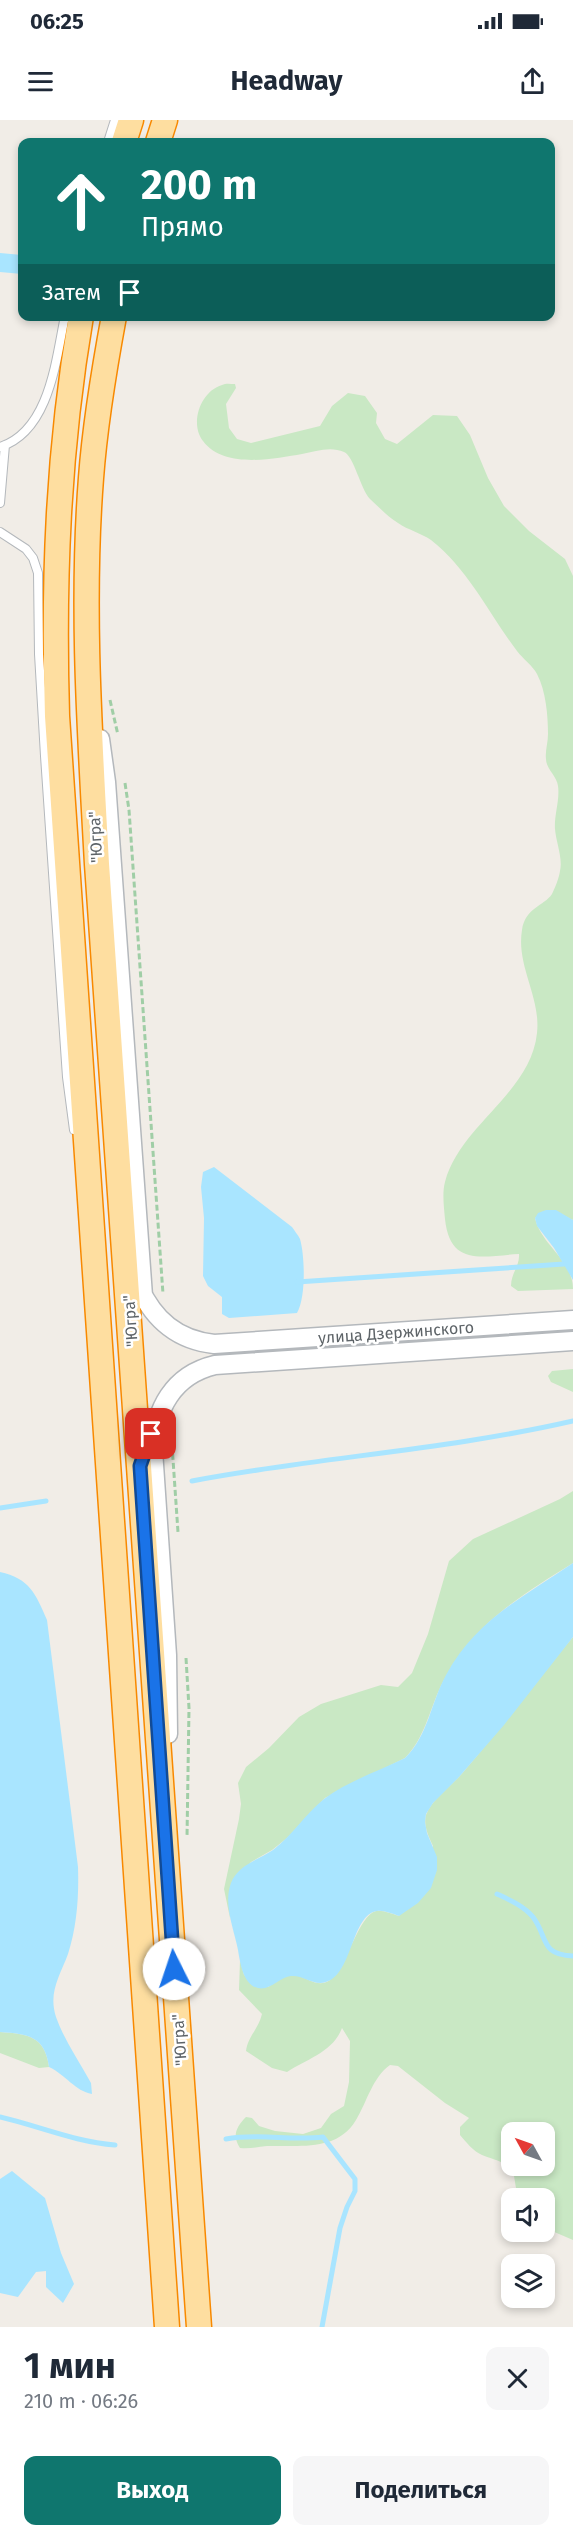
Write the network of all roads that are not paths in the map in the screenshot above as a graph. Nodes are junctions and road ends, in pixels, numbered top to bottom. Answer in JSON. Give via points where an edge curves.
{"nodes":[{"id":1,"x":115,"y":120,"type":"edge"},
{"id":2,"x":131,"y":120,"type":"edge"},
{"id":3,"x":165,"y":120,"type":"edge"},
{"id":4,"x":109,"y":138,"type":"edge"},
{"id":5,"x":125,"y":138,"type":"edge"},
{"id":6,"x":159,"y":138,"type":"edge"},
{"id":7,"x":64,"y":321,"type":"edge"},
{"id":8,"x":80,"y":321,"type":"edge"},
{"id":9,"x":113,"y":321,"type":"edge"},
{"id":10,"x":3,"y":446,"type":"edge"},
{"id":11,"x":0,"y":503,"type":"edge"},
{"id":12,"x":0,"y":532,"type":"edge"},
{"id":13,"x":87,"y":663,"type":"junction"},
{"id":14,"x":75,"y":1138,"type":"dead end"},
{"id":15,"x":78,"y":1161,"type":"dead end"},
{"id":16,"x":125,"y":1257,"type":"junction"},
{"id":17,"x":97,"y":1285,"type":"junction"},
{"id":18,"x":143,"y":1296,"type":"junction"},
{"id":19,"x":573,"y":1320,"type":"edge"},
{"id":20,"x":573,"y":1341,"type":"edge"},
{"id":21,"x":157,"y":1418,"type":"junction"},
{"id":22,"x":140,"y":1466,"type":"junction"},
{"id":23,"x":169,"y":1897,"type":"junction"},
{"id":24,"x":167,"y":2327,"type":"edge"},
{"id":25,"x":199,"y":2327,"type":"edge"}],
"edges":[{"from":1,"to":4,"type":"lane"},
{"from":2,"to":5,"type":"highway"},
{"from":3,"to":6,"type":"highway"},
{"from":7,"to":10,"type":"lane","via":[[47,397],[24,431]]},
{"from":8,"to":17,"type":"highway","name":"\"Югра\"","via":[[60,474],[55,635],[65,842]]},
{"from":9,"to":13,"type":"highway","name":"\"Югра\"","via":[[100,390],[91,478]]},
{"from":10,"to":11,"type":"lane"},
{"from":12,"to":14,"type":"lane","via":[[26,549],[38,573],[47,780],[67,1077]]},
{"from":13,"to":16,"type":"highway","name":"\"Югра\""},
{"from":13,"to":18,"type":"street","via":[[106,782]]},
{"from":15,"to":17,"type":"lane"},
{"from":16,"to":18,"type":"street","name":"улица Дзержинского"},
{"from":16,"to":22,"type":"highway","name":"\"Югра\""},
{"from":17,"to":24,"type":"highway","name":"\"Югра\""},
{"from":18,"to":19,"type":"street","name":"улица Дзержинского","via":[[160,1321],[178,1335],[201,1343]]},
{"from":20,"to":21,"type":"street","name":"улица Дзержинского","via":[[220,1365],[204,1368],[187,1378]]},
{"from":21,"to":22,"type":"street"},
{"from":21,"to":23,"type":"street","via":[[153,1450],[167,1655]]},
{"from":22,"to":23,"type":"highway","name":"\"Югра\""},
{"from":23,"to":25,"type":"highway","name":"\"Югра\""}]}
